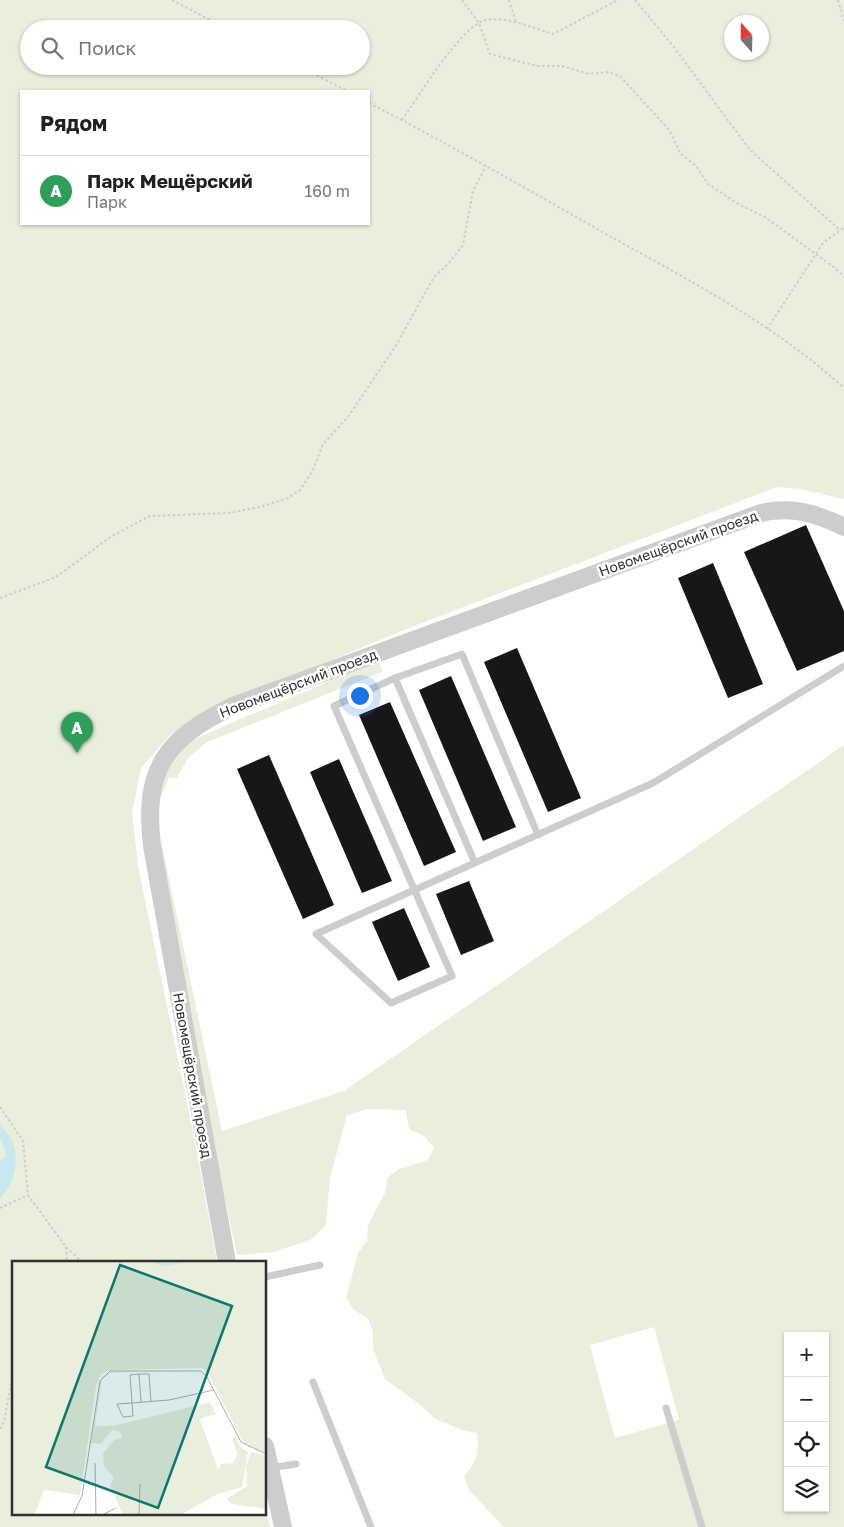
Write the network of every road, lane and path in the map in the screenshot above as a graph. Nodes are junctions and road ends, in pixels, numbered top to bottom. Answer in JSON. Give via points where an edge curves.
{"nodes":[{"id":1,"x":172,"y":0,"type":"edge"},
{"id":2,"x":462,"y":0,"type":"edge"},
{"id":3,"x":509,"y":0,"type":"edge"},
{"id":4,"x":618,"y":0,"type":"edge"},
{"id":5,"x":635,"y":0,"type":"edge"},
{"id":6,"x":838,"y":0,"type":"edge"},
{"id":7,"x":210,"y":20,"type":"edge"},
{"id":8,"x":516,"y":22,"type":"junction"},
{"id":9,"x":844,"y":22,"type":"edge"},
{"id":10,"x":479,"y":23,"type":"junction"},
{"id":11,"x":316,"y":75,"type":"edge"},
{"id":12,"x":345,"y":90,"type":"edge"},
{"id":13,"x":370,"y":103,"type":"edge"},
{"id":14,"x":402,"y":120,"type":"junction"},
{"id":15,"x":486,"y":166,"type":"junction"},
{"id":16,"x":844,"y":227,"type":"edge"},
{"id":17,"x":840,"y":230,"type":"junction"},
{"id":18,"x":816,"y":254,"type":"junction"},
{"id":19,"x":844,"y":278,"type":"edge"},
{"id":20,"x":767,"y":329,"type":"junction"},
{"id":21,"x":844,"y":388,"type":"edge"},
{"id":22,"x":844,"y":527,"type":"edge"},
{"id":23,"x":0,"y":598,"type":"edge"},
{"id":24,"x":844,"y":666,"type":"edge"},
{"id":25,"x":395,"y":678,"type":"junction"},
{"id":26,"x":538,"y":834,"type":"junction"},
{"id":27,"x":475,"y":863,"type":"junction"},
{"id":28,"x":413,"y":890,"type":"junction"},
{"id":29,"x":0,"y":1106,"type":"edge"},
{"id":30,"x":28,"y":1195,"type":"junction"},
{"id":31,"x":0,"y":1208,"type":"edge"},
{"id":32,"x":66,"y":1247,"type":"junction"},
{"id":33,"x":67,"y":1261,"type":"edge"},
{"id":34,"x":81,"y":1261,"type":"edge"},
{"id":35,"x":227,"y":1261,"type":"edge"},
{"id":36,"x":320,"y":1265,"type":"dead end"},
{"id":37,"x":266,"y":1277,"type":"edge"},
{"id":38,"x":12,"y":1380,"type":"edge"},
{"id":39,"x":313,"y":1382,"type":"dead end"},
{"id":40,"x":666,"y":1408,"type":"dead end"},
{"id":41,"x":0,"y":1429,"type":"edge"},
{"id":42,"x":266,"y":1450,"type":"edge"},
{"id":43,"x":296,"y":1464,"type":"dead end"},
{"id":44,"x":270,"y":1468,"type":"junction"},
{"id":45,"x":283,"y":1527,"type":"edge"},
{"id":46,"x":371,"y":1527,"type":"edge"},
{"id":47,"x":702,"y":1527,"type":"edge"}],
"edges":[{"from":1,"to":7,"type":"path"},
{"from":2,"to":10,"type":"path"},
{"from":3,"to":8,"type":"path"},
{"from":4,"to":8,"type":"path","via":[[554,34]]},
{"from":5,"to":17,"type":"path","via":[[750,150]]},
{"from":6,"to":9,"type":"path"},
{"from":8,"to":10,"type":"path","via":[[486,20]]},
{"from":10,"to":14,"type":"path","via":[[464,33]]},
{"from":10,"to":18,"type":"path","via":[[490,54],[537,66],[562,66],[589,74],[608,72],[620,76],[670,130],[680,153],[697,167],[708,184],[740,205],[765,216]]},
{"from":11,"to":12,"type":"path"},
{"from":13,"to":14,"type":"path"},
{"from":14,"to":15,"type":"path"},
{"from":15,"to":20,"type":"path","via":[[689,280]]},
{"from":15,"to":23,"type":"path","via":[[473,191],[463,245],[434,277],[394,348],[348,417],[323,444],[312,472],[300,490],[288,498],[260,507],[228,513],[150,516],[112,536],[56,577]]},
{"from":16,"to":17,"type":"path"},
{"from":17,"to":18,"type":"path","via":[[823,243]]},
{"from":18,"to":19,"type":"path"},
{"from":18,"to":20,"type":"path"},
{"from":20,"to":21,"type":"path"},
{"from":22,"to":35,"type":"street","name":"Новомещёрский проезд","via":[[796,509],[761,513],[234,706],[191,730],[166,755],[151,788],[148,806],[152,846]]},
{"from":24,"to":26,"type":"lane","via":[[653,783]]},
{"from":25,"to":26,"type":"lane","via":[[462,654]]},
{"from":25,"to":27,"type":"lane"},
{"from":25,"to":28,"type":"lane","via":[[334,706]]},
{"from":26,"to":27,"type":"lane"},
{"from":27,"to":28,"type":"lane"},
{"from":28,"to":28,"type":"lane","via":[[316,934],[391,1003],[452,976]]},
{"from":29,"to":30,"type":"path","via":[[23,1141]]},
{"from":30,"to":31,"type":"path"},
{"from":30,"to":32,"type":"path"},
{"from":32,"to":33,"type":"path"},
{"from":32,"to":34,"type":"path"},
{"from":36,"to":37,"type":"lane"},
{"from":38,"to":41,"type":"path"},
{"from":39,"to":46,"type":"lane"},
{"from":40,"to":47,"type":"lane"},
{"from":42,"to":44,"type":"street"},
{"from":43,"to":44,"type":"lane"},
{"from":44,"to":45,"type":"street"}]}
